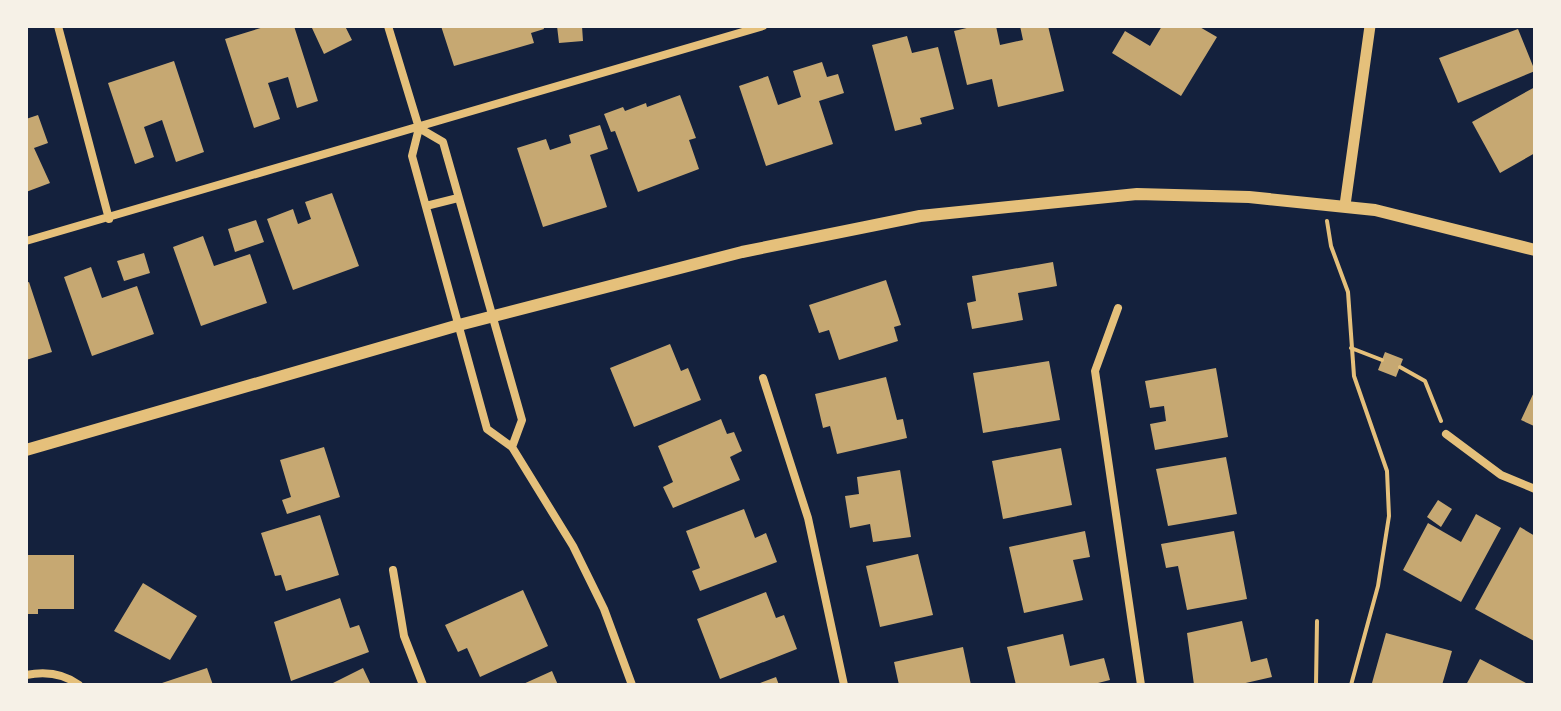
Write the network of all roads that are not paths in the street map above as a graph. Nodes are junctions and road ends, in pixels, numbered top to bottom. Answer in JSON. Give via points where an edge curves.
{"nodes":[{"id":1,"x":58,"y":26,"type":"edge"},
{"id":2,"x":388,"y":26,"type":"edge"},
{"id":3,"x":763,"y":26,"type":"edge"},
{"id":4,"x":1370,"y":26,"type":"edge"},
{"id":5,"x":419,"y":128,"type":"junction"},
{"id":6,"x":458,"y":198,"type":"junction"},
{"id":7,"x":1345,"y":205,"type":"junction"},
{"id":8,"x":426,"y":206,"type":"junction"},
{"id":9,"x":109,"y":219,"type":"junction"},
{"id":10,"x":26,"y":241,"type":"edge"},
{"id":11,"x":1535,"y":250,"type":"edge"},
{"id":12,"x":1118,"y":308,"type":"dead end"},
{"id":13,"x":491,"y":318,"type":"junction"},
{"id":14,"x":459,"y":325,"type":"junction"},
{"id":15,"x":763,"y":378,"type":"dead end"},
{"id":16,"x":1446,"y":434,"type":"road end"},
{"id":17,"x":512,"y":447,"type":"junction"},
{"id":18,"x":26,"y":450,"type":"edge"},
{"id":19,"x":1535,"y":489,"type":"edge"},
{"id":20,"x":393,"y":570,"type":"dead end"},
{"id":21,"x":26,"y":675,"type":"edge"},
{"id":22,"x":79,"y":685,"type":"edge"},
{"id":23,"x":423,"y":685,"type":"edge"},
{"id":24,"x":632,"y":685,"type":"edge"},
{"id":25,"x":844,"y":685,"type":"edge"},
{"id":26,"x":1141,"y":685,"type":"edge"}],
"edges":[{"from":1,"to":9,"type":"street"},
{"from":2,"to":5,"type":"street"},
{"from":3,"to":5,"type":"street"},
{"from":4,"to":7,"type":"street"},
{"from":5,"to":6,"type":"street","via":[[443,142]]},
{"from":5,"to":8,"type":"street","via":[[412,156]]},
{"from":5,"to":9,"type":"street"},
{"from":6,"to":8,"type":"street"},
{"from":6,"to":13,"type":"street"},
{"from":7,"to":11,"type":"main road"},
{"from":7,"to":13,"type":"main road","via":[[1137,194],[920,216],[742,252]]},
{"from":8,"to":14,"type":"street"},
{"from":9,"to":10,"type":"street"},
{"from":12,"to":26,"type":"street","via":[[1095,371]]},
{"from":13,"to":14,"type":"main road"},
{"from":13,"to":17,"type":"street","via":[[522,420]]},
{"from":14,"to":17,"type":"street","via":[[487,429]]},
{"from":14,"to":18,"type":"main road"},
{"from":15,"to":25,"type":"street","via":[[808,518]]},
{"from":16,"to":19,"type":"street","via":[[1501,475]]},
{"from":17,"to":24,"type":"street","via":[[573,546]]},
{"from":20,"to":23,"type":"street","via":[[404,636]]},
{"from":21,"to":22,"type":"street","via":[[68,676]]}]}
